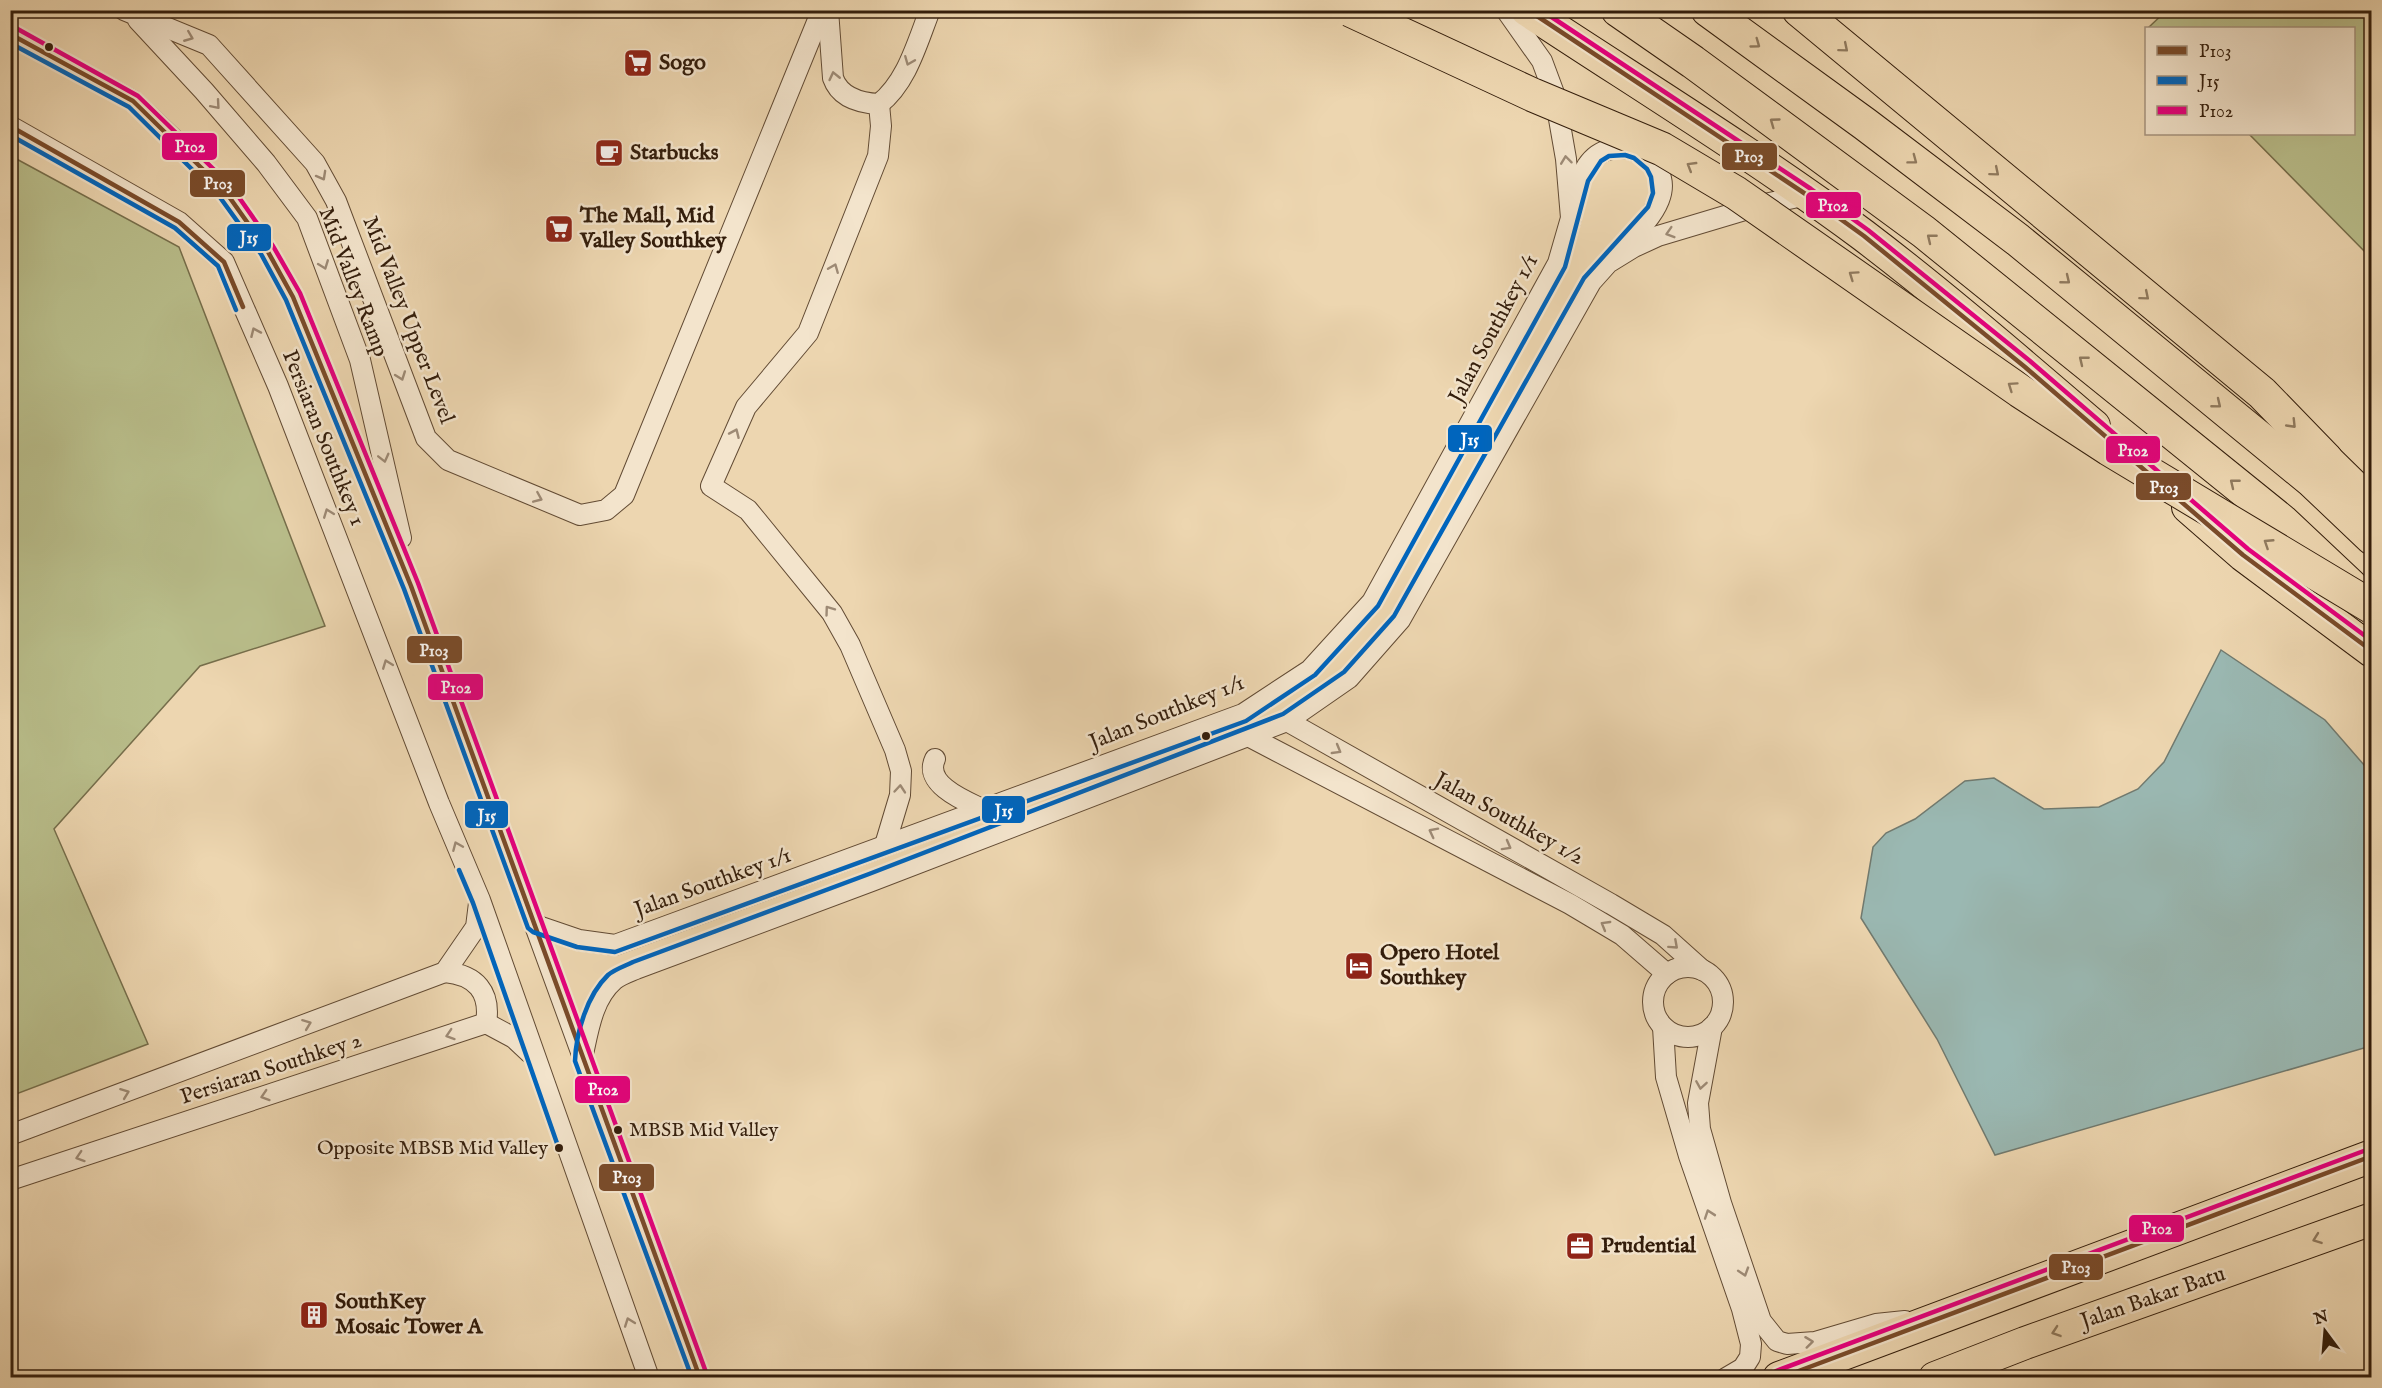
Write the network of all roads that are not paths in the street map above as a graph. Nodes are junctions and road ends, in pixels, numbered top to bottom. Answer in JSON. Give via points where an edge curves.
{"nodes":[{"id":1,"x":822,"y":10,"type":"edge"},
{"id":2,"x":828,"y":10,"type":"edge"},
{"id":3,"x":930,"y":10,"type":"edge"},
{"id":4,"x":1350,"y":10,"type":"edge"},
{"id":5,"x":1506,"y":10,"type":"edge"},
{"id":6,"x":1527,"y":10,"type":"edge"},
{"id":7,"x":1618,"y":10,"type":"edge"},
{"id":8,"x":1708,"y":10,"type":"edge"},
{"id":9,"x":1799,"y":10,"type":"edge"},
{"id":10,"x":129,"y":13,"type":"edge"},
{"id":11,"x":10,"y":34,"type":"edge"},
{"id":12,"x":879,"y":104,"type":"junction"},
{"id":13,"x":10,"y":126,"type":"edge"},
{"id":14,"x":1807,"y":195,"type":"junction"},
{"id":15,"x":1571,"y":218,"type":"junction"},
{"id":16,"x":1608,"y":263,"type":"junction"},
{"id":17,"x":2326,"y":459,"type":"joint"},
{"id":18,"x":2372,"y":504,"type":"edge"},
{"id":19,"x":2372,"y":538,"type":"edge"},
{"id":20,"x":411,"y":586,"type":"junction"},
{"id":21,"x":2372,"y":607,"type":"edge"},
{"id":22,"x":2372,"y":651,"type":"edge"},
{"id":23,"x":1287,"y":721,"type":"junction"},
{"id":24,"x":1248,"y":736,"type":"junction"},
{"id":25,"x":935,"y":759,"type":"dead end"},
{"id":26,"x":982,"y":809,"type":"junction"},
{"id":27,"x":885,"y":845,"type":"junction"},
{"id":28,"x":480,"y":900,"type":"junction"},
{"id":29,"x":535,"y":925,"type":"junction"},
{"id":30,"x":1702,"y":970,"type":"junction"},
{"id":31,"x":445,"y":972,"type":"junction"},
{"id":32,"x":1667,"y":974,"type":"junction"},
{"id":33,"x":486,"y":1023,"type":"junction"},
{"id":34,"x":1663,"y":1027,"type":"junction"},
{"id":35,"x":1712,"y":1027,"type":"junction"},
{"id":36,"x":582,"y":1059,"type":"junction"},
{"id":37,"x":535,"y":1060,"type":"junction"},
{"id":38,"x":10,"y":1135,"type":"edge"},
{"id":39,"x":2372,"y":1156,"type":"edge"},
{"id":40,"x":10,"y":1180,"type":"edge"},
{"id":41,"x":2372,"y":1219,"type":"edge"},
{"id":42,"x":1928,"y":1322,"type":"junction"},
{"id":43,"x":649,"y":1377,"type":"edge"},
{"id":44,"x":699,"y":1377,"type":"edge"},
{"id":45,"x":1726,"y":1377,"type":"edge"},
{"id":46,"x":1779,"y":1377,"type":"edge"},
{"id":47,"x":1935,"y":1377,"type":"edge"}],
"edges":[{"from":10,"to":1,"type":"street","name":"Mid Valley Upper Level","one_way":true,"via":[[209,45],[315,163],[336,201],[426,438],[448,460],[580,515],[606,510],[624,495]]},
{"from":12,"to":2,"type":"street","one_way":true,"via":[[850,99],[835,85]]},
{"from":3,"to":12,"type":"street","one_way":true,"via":[[906,69],[892,94]]},
{"from":21,"to":4,"type":"highway","one_way":true,"bridge":true,"via":[[2020,392],[1736,193],[1662,149],[1533,95]]},
{"from":15,"to":5,"type":"street","name":"Jalan Southkey 1/1","one_way":true,"via":[[1555,96],[1542,61]]},
{"from":6,"to":14,"type":"main road"},
{"from":21,"to":7,"type":"highway","one_way":true,"bridge":true,"via":[[2282,521],[1924,232]]},
{"from":8,"to":19,"type":"highway","one_way":true,"via":[[2018,240],[2312,481]]},
{"from":9,"to":17,"type":"highway","one_way":true,"via":[[2262,393]]},
{"from":10,"to":20,"type":"street","name":"Mid Valley Ramp","one_way":true,"via":[[251,145],[306,218],[360,360]]},
{"from":11,"to":20,"type":"street","name":"Persiaran Southkey 1","via":[[133,101],[225,191],[267,250],[293,297]]},
{"from":27,"to":12,"type":"street","one_way":true,"via":[[900,795],[901,771],[850,645],[832,613],[748,510],[711,486],[746,407],[808,333],[878,156]]},
{"from":28,"to":13,"type":"street","name":"Persiaran Southkey 1","one_way":true,"via":[[278,386],[224,262],[179,222]]},
{"from":14,"to":16,"type":"street","one_way":true,"via":[[1658,236]]},
{"from":14,"to":22,"type":"main road","via":[[1864,236],[2025,367],[2243,555]]},
{"from":15,"to":16,"type":"street","via":[[1581,178],[1597,154],[1614,147],[1628,148],[1653,162],[1662,186],[1660,199]]},
{"from":15,"to":26,"type":"street","name":"Jalan Southkey 1/1","via":[[1558,263],[1372,602],[1310,670],[1243,714]]},
{"from":16,"to":23,"type":"street","via":[[1591,282],[1400,620],[1349,678]]},
{"from":17,"to":18,"type":"main road"},
{"from":20,"to":29,"type":"street","name":"Persiaran Southkey 1"},
{"from":23,"to":24,"type":"street"},
{"from":23,"to":30,"type":"street","name":"Jalan Southkey 1/2","one_way":true,"via":[[1663,935]]},
{"from":32,"to":24,"type":"street","name":"Jalan Southkey 1/2","one_way":true,"via":[[1622,935],[1570,904]]},
{"from":24,"to":36,"type":"street","via":[[636,969],[614,980],[598,1000]]},
{"from":25,"to":26,"type":"street","via":[[932,770],[936,778],[952,794]]},
{"from":26,"to":27,"type":"street","name":"Jalan Southkey 1/1"},
{"from":27,"to":29,"type":"street","name":"Jalan Southkey 1/1","via":[[615,945],[579,940]]},
{"from":28,"to":31,"type":"street","via":[[476,927]]},
{"from":28,"to":37,"type":"street","name":"Persiaran Southkey 1"},
{"from":29,"to":36,"type":"street","name":"Persiaran Southkey 1"},
{"from":30,"to":32,"type":"street","via":[[1681,967]]},
{"from":30,"to":35,"type":"street","via":[[1717,983],[1723,995],[1723,1009]]},
{"from":31,"to":33,"type":"street","via":[[464,976],[480,987],[486,998]]},
{"from":38,"to":31,"type":"street","name":"Persiaran Southkey 2","one_way":true},
{"from":32,"to":34,"type":"street","via":[[1658,982],[1653,995],[1653,1009]]},
{"from":33,"to":37,"type":"street","via":[[514,1038]]},
{"from":33,"to":40,"type":"street","name":"Persiaran Southkey 2","one_way":true},
{"from":34,"to":35,"type":"street","via":[[1680,1037],[1694,1037]]},
{"from":45,"to":34,"type":"street","one_way":true,"via":[[1743,1368],[1750,1357],[1750,1344],[1666,1077]]},
{"from":35,"to":42,"type":"street","one_way":true,"via":[[1698,1103],[1700,1129],[1761,1321],[1777,1341],[1787,1344],[1815,1342],[1886,1323]]},
{"from":36,"to":44,"type":"street","name":"Persiaran Southkey 1"},
{"from":43,"to":37,"type":"street","name":"Persiaran Southkey 1","one_way":true},
{"from":39,"to":42,"type":"main road"},
{"from":41,"to":47,"type":"main road","name":"Jalan Bakar Batu","one_way":true},
{"from":42,"to":46,"type":"main road"}]}
